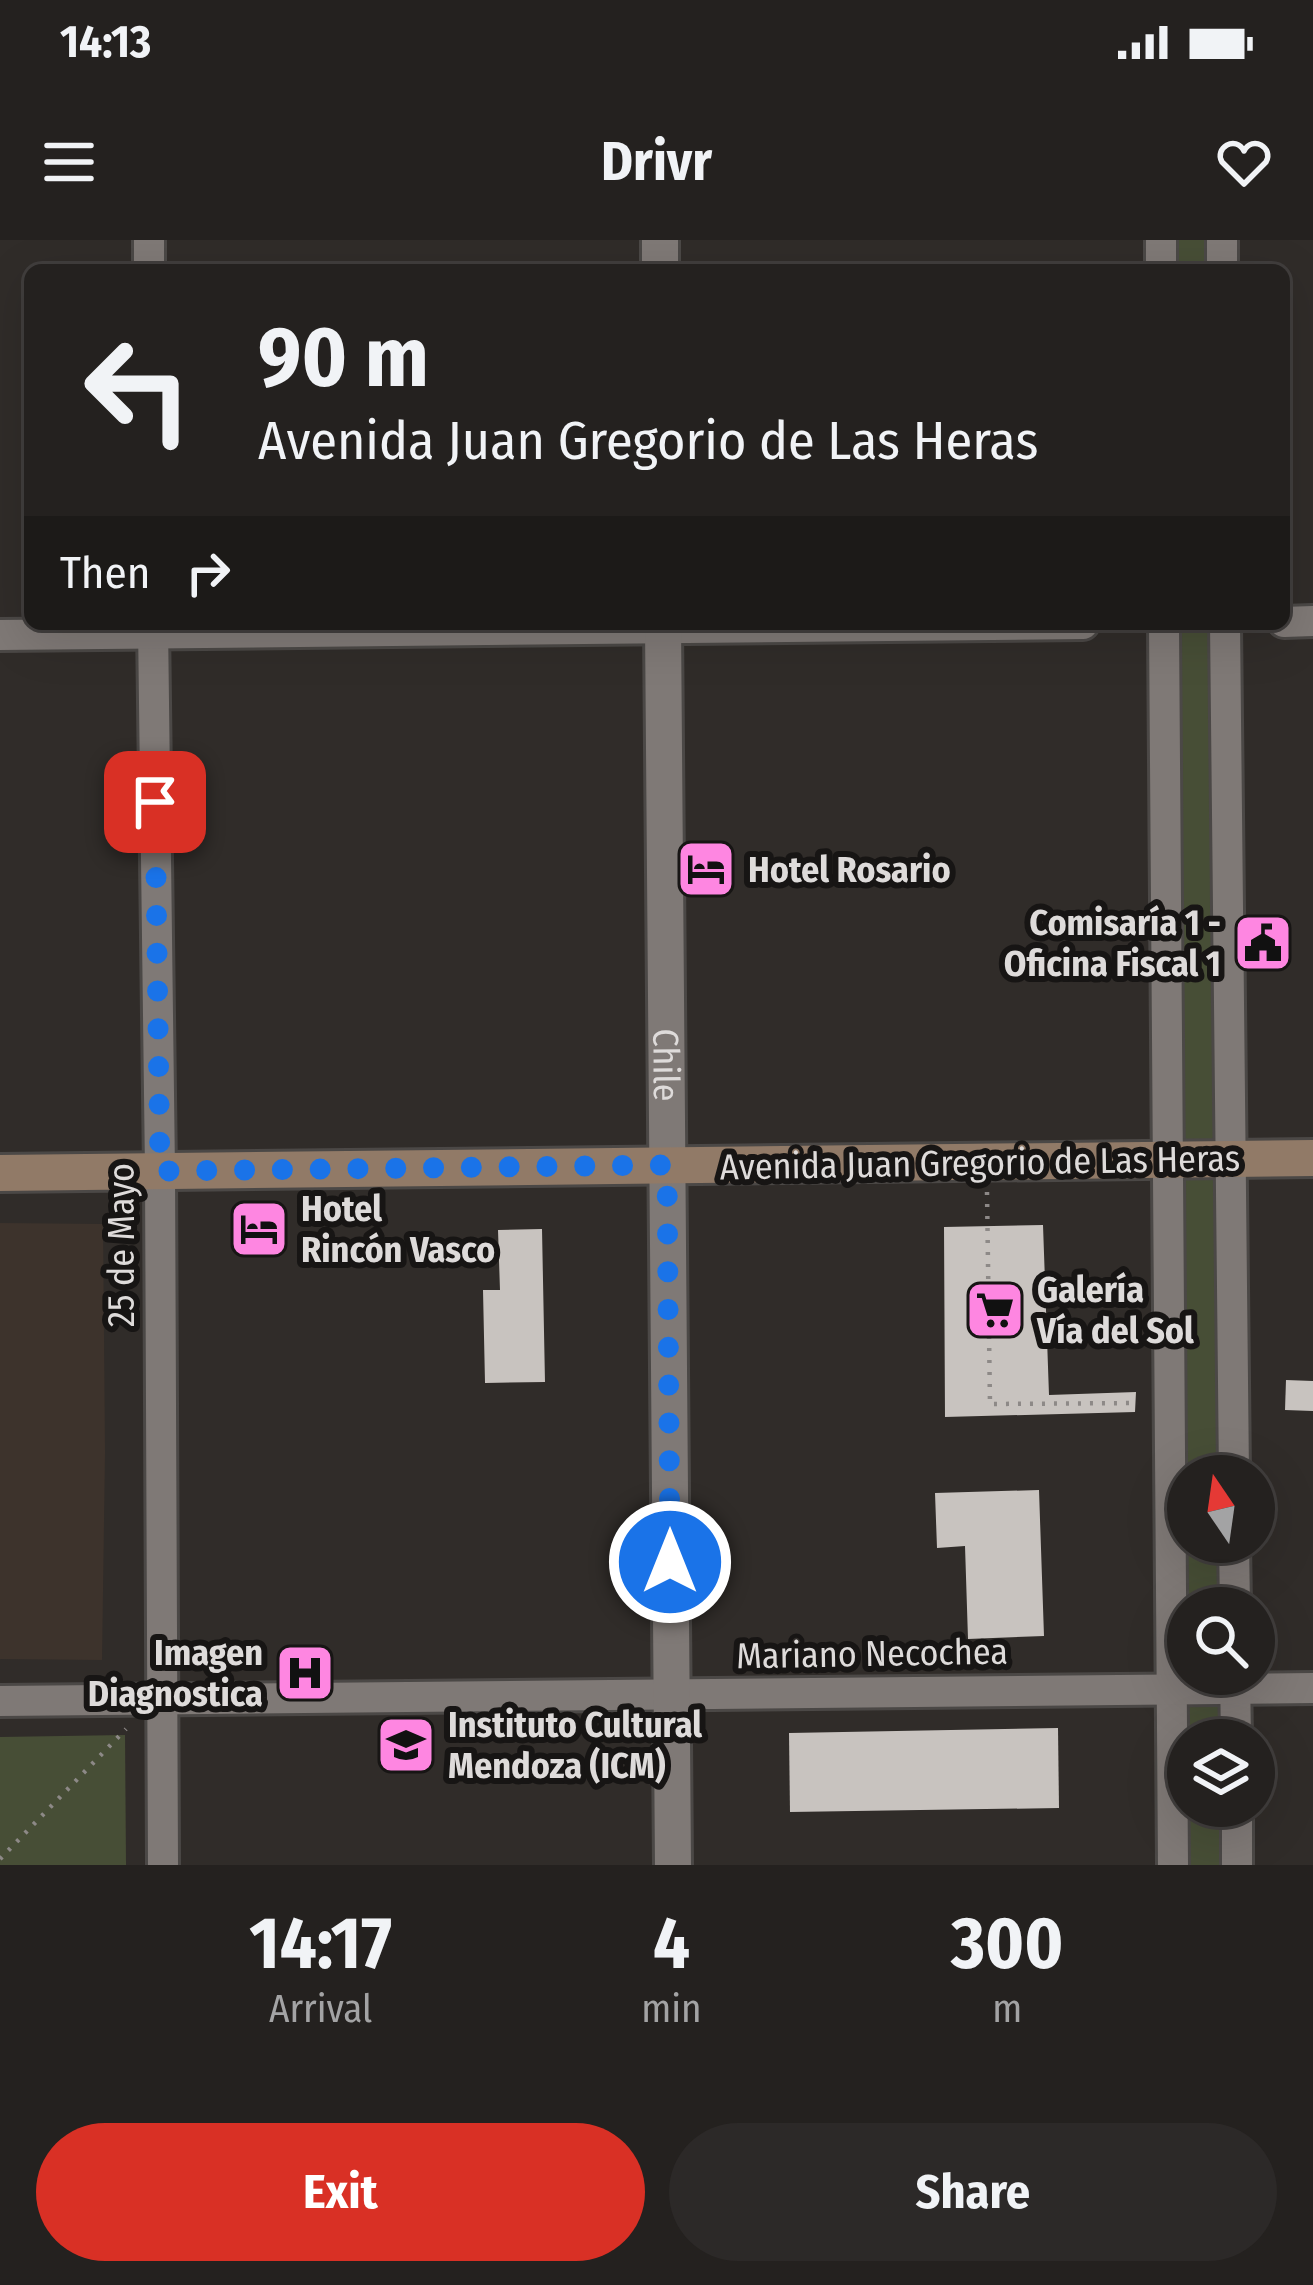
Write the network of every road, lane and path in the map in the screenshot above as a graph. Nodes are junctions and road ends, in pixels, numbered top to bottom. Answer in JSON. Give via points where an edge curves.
{"nodes":[{"id":1,"x":128,"y":630,"type":"edge"},
{"id":2,"x":153,"y":630,"type":"edge"},
{"id":3,"x":663,"y":630,"type":"edge"},
{"id":4,"x":1164,"y":630,"type":"edge"},
{"id":5,"x":1225,"y":630,"type":"edge"},
{"id":6,"x":0,"y":635,"type":"edge"},
{"id":7,"x":1313,"y":1158,"type":"edge"},
{"id":8,"x":1231,"y":1159,"type":"junction"},
{"id":9,"x":1168,"y":1160,"type":"junction"},
{"id":10,"x":987,"y":1162,"type":"junction"},
{"id":11,"x":667,"y":1165,"type":"junction"},
{"id":12,"x":160,"y":1171,"type":"junction"},
{"id":13,"x":0,"y":1173,"type":"edge"},
{"id":14,"x":1170,"y":1403,"type":"junction"},
{"id":15,"x":1234,"y":1455,"type":"edge"},
{"id":16,"x":1171,"y":1587,"type":"edge"},
{"id":17,"x":1275,"y":1685,"type":"edge"},
{"id":18,"x":1313,"y":1688,"type":"edge"},
{"id":19,"x":1167,"y":1689,"type":"edge"},
{"id":20,"x":671,"y":1694,"type":"junction"},
{"id":21,"x":1172,"y":1695,"type":"edge"},
{"id":22,"x":163,"y":1700,"type":"junction"},
{"id":23,"x":0,"y":1701,"type":"edge"},
{"id":24,"x":1237,"y":1827,"type":"edge"},
{"id":25,"x":0,"y":1859,"type":"edge"},
{"id":26,"x":163,"y":1865,"type":"edge"},
{"id":27,"x":673,"y":1865,"type":"edge"},
{"id":28,"x":1173,"y":1865,"type":"edge"},
{"id":29,"x":1237,"y":1865,"type":"edge"}],
"edges":[{"from":1,"to":6,"type":"street"},
{"from":2,"to":12,"type":"street","name":"25 de Mayo"},
{"from":3,"to":11,"type":"street","name":"Chile"},
{"from":4,"to":9,"type":"street"},
{"from":5,"to":8,"type":"street"},
{"from":7,"to":8,"type":"main road","name":"Avenida Juan Gregorio de Las Heras"},
{"from":8,"to":9,"type":"main road","name":"Avenida Juan Gregorio de Las Heras"},
{"from":8,"to":15,"type":"street"},
{"from":9,"to":10,"type":"main road","name":"Avenida Juan Gregorio de Las Heras"},
{"from":9,"to":14,"type":"street"},
{"from":10,"to":11,"type":"main road","name":"Avenida Juan Gregorio de Las Heras"},
{"from":10,"to":14,"type":"path","via":[[990,1404]]},
{"from":11,"to":12,"type":"main road","name":"Avenida Juan Gregorio de Las Heras"},
{"from":11,"to":20,"type":"street","name":"Chile"},
{"from":12,"to":13,"type":"main road","name":"Avenida Juan Gregorio de Las Heras"},
{"from":12,"to":22,"type":"street","name":"25 de Mayo"},
{"from":14,"to":16,"type":"street"},
{"from":17,"to":18,"type":"street","name":"Mariano Necochea"},
{"from":19,"to":20,"type":"street","name":"Mariano Necochea"},
{"from":20,"to":22,"type":"street","name":"Mariano Necochea"},
{"from":20,"to":27,"type":"street","name":"Chile"},
{"from":21,"to":28,"type":"street"},
{"from":22,"to":23,"type":"street","name":"Mariano Necochea"},
{"from":22,"to":25,"type":"path"},
{"from":22,"to":26,"type":"street","name":"25 de Mayo"},
{"from":24,"to":29,"type":"street"}]}
